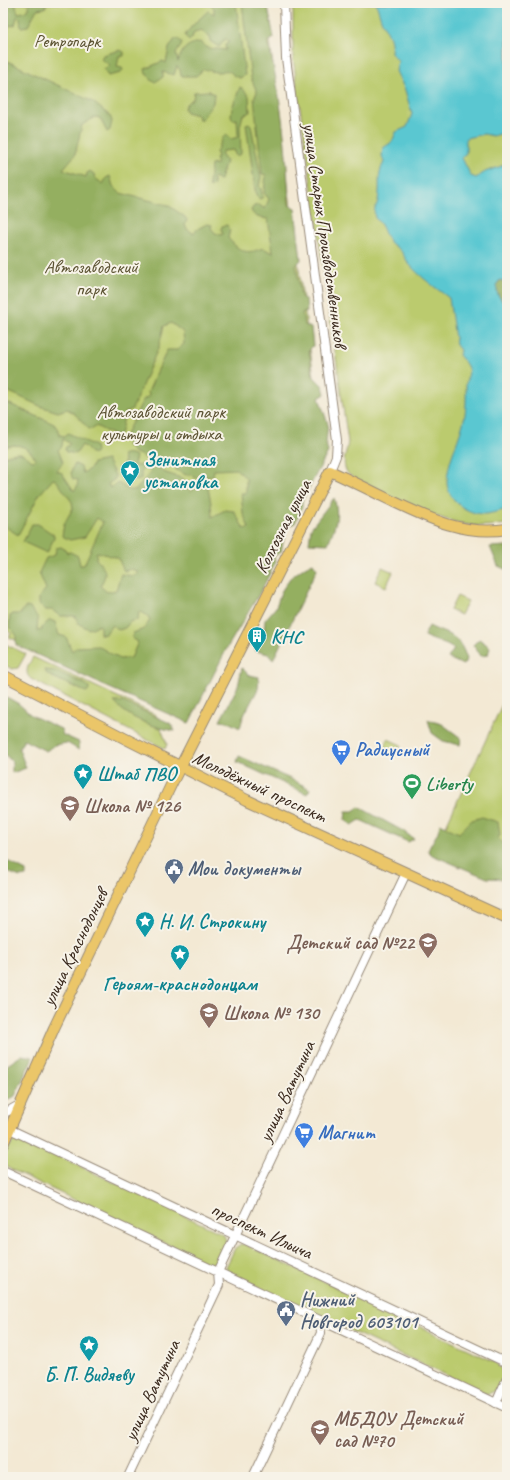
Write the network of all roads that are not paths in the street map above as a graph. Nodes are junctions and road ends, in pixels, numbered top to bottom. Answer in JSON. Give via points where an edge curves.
{"nodes":[{"id":1,"x":284,"y":3,"type":"edge"},
{"id":2,"x":330,"y":471,"type":"junction"},
{"id":3,"x":507,"y":529,"type":"edge"},
{"id":4,"x":3,"y":675,"type":"edge"},
{"id":5,"x":180,"y":767,"type":"junction"},
{"id":6,"x":406,"y":873,"type":"junction"},
{"id":7,"x":507,"y":919,"type":"edge"},
{"id":8,"x":19,"y":1105,"type":"junction"},
{"id":9,"x":3,"y":1114,"type":"edge"},
{"id":10,"x":6,"y":1128,"type":"edge"},
{"id":11,"x":3,"y":1144,"type":"edge"},
{"id":12,"x":3,"y":1171,"type":"edge"},
{"id":13,"x":235,"y":1236,"type":"junction"},
{"id":14,"x":218,"y":1272,"type":"junction"},
{"id":15,"x":320,"y":1320,"type":"junction"},
{"id":16,"x":507,"y":1363,"type":"edge"},
{"id":17,"x":507,"y":1378,"type":"edge"},
{"id":18,"x":496,"y":1403,"type":"junction"},
{"id":19,"x":507,"y":1408,"type":"edge"},
{"id":20,"x":128,"y":1477,"type":"edge"},
{"id":21,"x":254,"y":1477,"type":"edge"}],
"edges":[{"from":1,"to":2,"type":"street","name":"улица Старых Производственников","via":[[286,58],[337,440],[336,456]]},
{"from":2,"to":3,"type":"main road","name":"Колхозная улица","via":[[446,525],[478,531]]},
{"from":2,"to":5,"type":"main road","name":"Колхозная улица"},
{"from":4,"to":5,"type":"main road","name":"Молодёжный проспект"},
{"from":5,"to":6,"type":"main road","name":"Молодёжный проспект"},
{"from":5,"to":8,"type":"main road","name":"улица Краснодонцев"},
{"from":6,"to":7,"type":"main road","name":"Молодёжный проспект"},
{"from":6,"to":13,"type":"street","name":"улица Ватутина"},
{"from":8,"to":9,"type":"street"},
{"from":8,"to":10,"type":"main road","name":"улица Краснодонцев"},
{"from":10,"to":11,"type":"main road","name":"улица Краснодонцев"},
{"from":10,"to":13,"type":"street","name":"проспект Ильича"},
{"from":12,"to":14,"type":"street"},
{"from":13,"to":14,"type":"street","name":"улица Ватутина"},
{"from":13,"to":16,"type":"street","name":"проспект Ильича"},
{"from":14,"to":15,"type":"street"},
{"from":14,"to":20,"type":"street","name":"улица Ватутина","via":[[219,1284]]},
{"from":15,"to":18,"type":"street"},
{"from":15,"to":21,"type":"street","via":[[321,1333]]},
{"from":17,"to":18,"type":"street"},
{"from":18,"to":19,"type":"street"}]}
